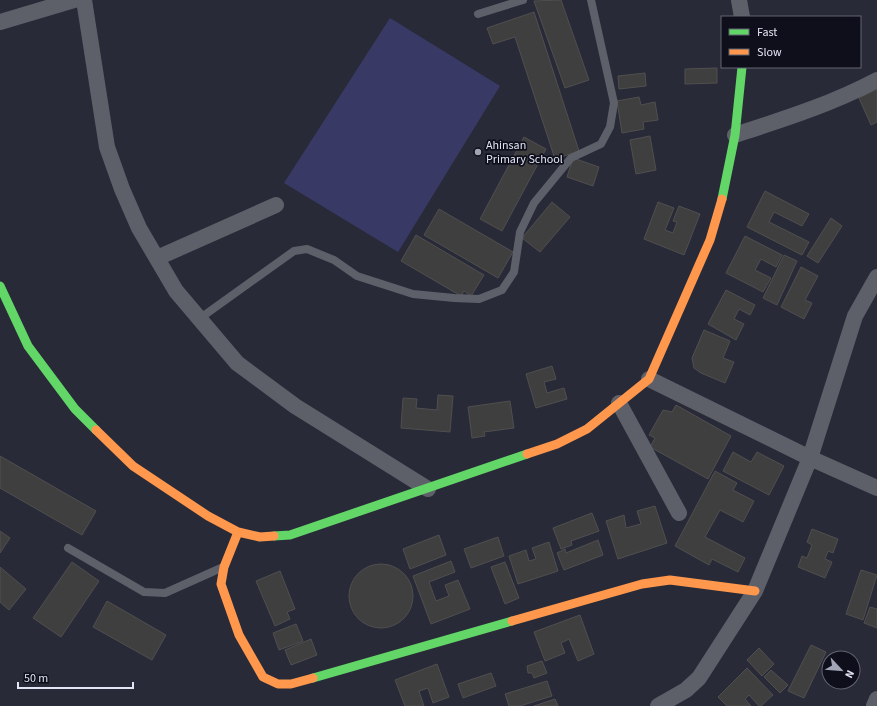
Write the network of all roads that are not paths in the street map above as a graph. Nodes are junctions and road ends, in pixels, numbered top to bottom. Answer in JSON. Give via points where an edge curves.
{"nodes":[{"id":1,"x":74,"y":0,"type":"edge"},
{"id":2,"x":84,"y":0,"type":"edge"},
{"id":3,"x":523,"y":0,"type":"edge"},
{"id":4,"x":591,"y":0,"type":"edge"},
{"id":5,"x":739,"y":0,"type":"edge"},
{"id":6,"x":478,"y":14,"type":"dead end"},
{"id":7,"x":742,"y":16,"type":"edge"},
{"id":8,"x":0,"y":22,"type":"edge"},
{"id":9,"x":742,"y":68,"type":"edge"},
{"id":10,"x":877,"y":80,"type":"edge"},
{"id":11,"x":735,"y":135,"type":"junction"},
{"id":12,"x":276,"y":205,"type":"dead end"},
{"id":13,"x":157,"y":258,"type":"junction"},
{"id":14,"x":877,"y":277,"type":"edge"},
{"id":15,"x":0,"y":286,"type":"edge"},
{"id":16,"x":199,"y":318,"type":"junction"},
{"id":17,"x":650,"y":380,"type":"junction"},
{"id":18,"x":619,"y":403,"type":"junction"},
{"id":19,"x":810,"y":458,"type":"junction"},
{"id":20,"x":877,"y":488,"type":"edge"},
{"id":21,"x":428,"y":489,"type":"junction"},
{"id":22,"x":679,"y":513,"type":"dead end"},
{"id":23,"x":238,"y":532,"type":"junction"},
{"id":24,"x":68,"y":548,"type":"dead end"},
{"id":25,"x":224,"y":567,"type":"junction"},
{"id":26,"x":755,"y":592,"type":"junction"},
{"id":27,"x":877,"y":699,"type":"edge"},
{"id":28,"x":658,"y":706,"type":"edge"},
{"id":29,"x":874,"y":706,"type":"edge"}],
"edges":[{"from":1,"to":8,"type":"street"},
{"from":2,"to":13,"type":"street","via":[[107,147],[139,228]]},
{"from":3,"to":6,"type":"lane"},
{"from":4,"to":16,"type":"lane","via":[[614,103],[610,128],[601,144],[571,158],[534,203],[520,232],[514,272],[502,290],[479,299],[413,294],[356,276],[334,260],[307,249],[294,251]]},
{"from":5,"to":7,"type":"street"},
{"from":9,"to":11,"type":"street"},
{"from":10,"to":11,"type":"street","via":[[852,94]]},
{"from":11,"to":17,"type":"street","via":[[725,190],[710,240]]},
{"from":12,"to":13,"type":"street"},
{"from":13,"to":16,"type":"street","via":[[176,291]]},
{"from":14,"to":19,"type":"street","via":[[855,316]]},
{"from":15,"to":23,"type":"street","via":[[28,346],[75,409],[133,466],[208,516]]},
{"from":16,"to":21,"type":"street","via":[[237,363],[295,406]]},
{"from":17,"to":18,"type":"street"},
{"from":17,"to":19,"type":"street"},
{"from":18,"to":21,"type":"street","via":[[587,429],[557,444]]},
{"from":18,"to":22,"type":"street"},
{"from":19,"to":20,"type":"street"},
{"from":19,"to":26,"type":"street"},
{"from":21,"to":23,"type":"street","via":[[290,535],[260,537]]},
{"from":23,"to":25,"type":"street"},
{"from":24,"to":25,"type":"lane","via":[[144,592],[165,593]]},
{"from":25,"to":26,"type":"street","via":[[221,584],[239,635],[263,676],[278,684],[291,684],[642,584],[670,580]]},
{"from":26,"to":28,"type":"street","via":[[699,678],[686,690]]},
{"from":27,"to":29,"type":"street"}]}
